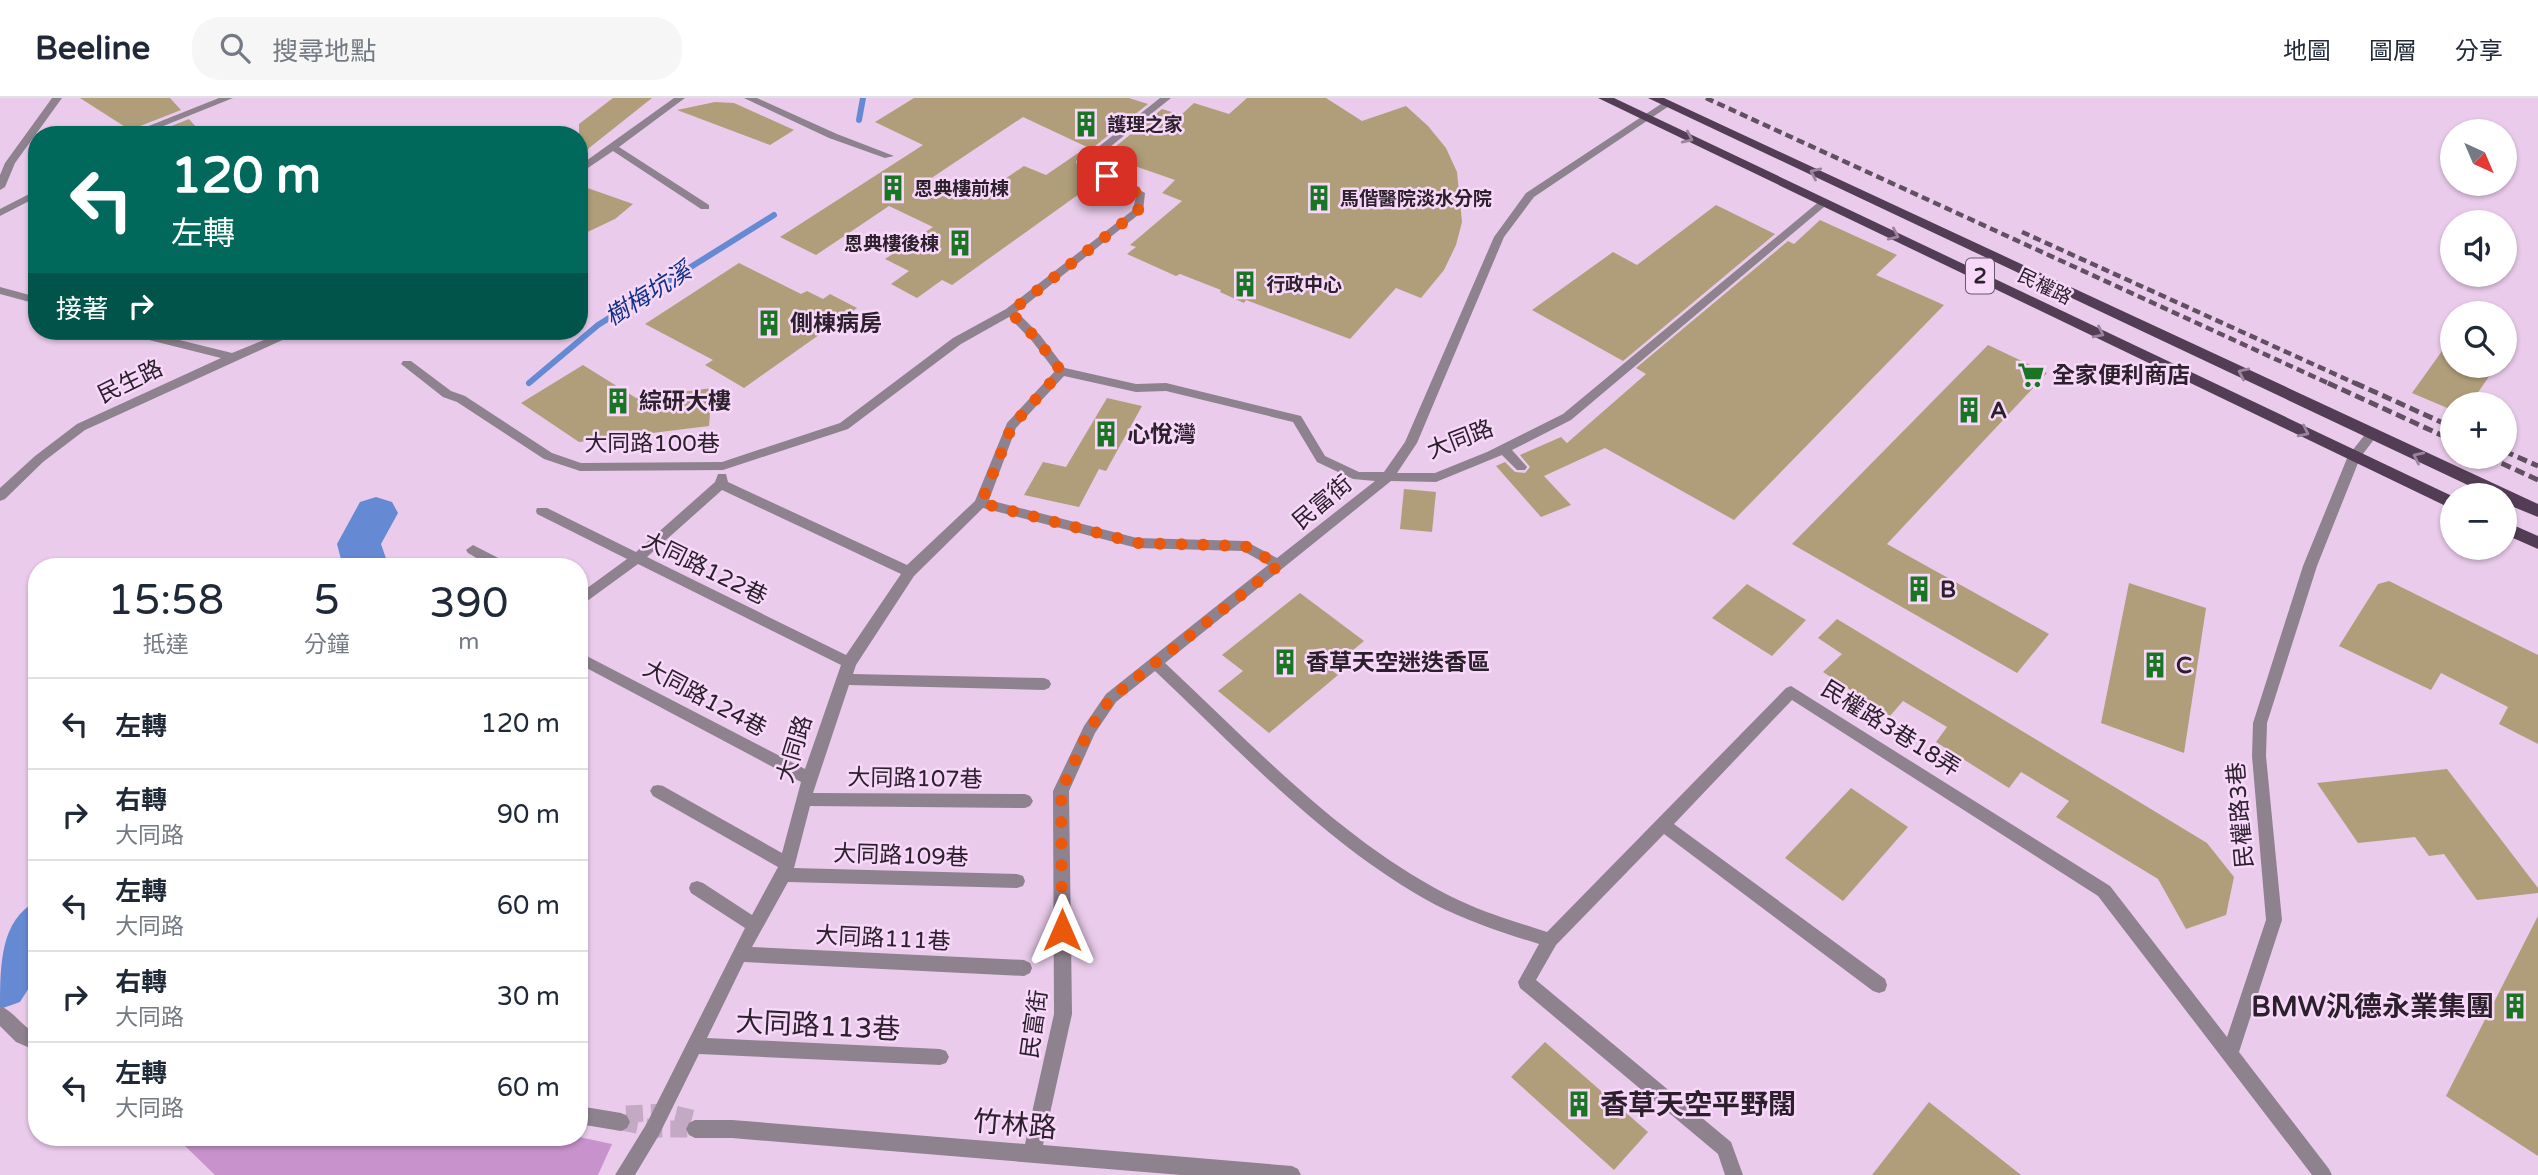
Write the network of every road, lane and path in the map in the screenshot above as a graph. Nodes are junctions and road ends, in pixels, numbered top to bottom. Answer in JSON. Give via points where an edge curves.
{"nodes":[{"id":1,"x":57,"y":98,"type":"edge"},
{"id":2,"x":228,"y":98,"type":"edge"},
{"id":3,"x":680,"y":98,"type":"edge"},
{"id":4,"x":749,"y":98,"type":"edge"},
{"id":5,"x":1166,"y":98,"type":"edge"},
{"id":6,"x":1605,"y":98,"type":"edge"},
{"id":7,"x":1661,"y":101,"type":"edge"},
{"id":8,"x":1646,"y":118,"type":"junction"},
{"id":9,"x":37,"y":126,"type":"edge"},
{"id":10,"x":155,"y":126,"type":"edge"},
{"id":11,"x":28,"y":138,"type":"edge"},
{"id":12,"x":614,"y":148,"type":"junction"},
{"id":13,"x":889,"y":156,"type":"dead end"},
{"id":14,"x":588,"y":165,"type":"edge"},
{"id":15,"x":0,"y":187,"type":"edge"},
{"id":16,"x":28,"y":198,"type":"edge"},
{"id":17,"x":1825,"y":202,"type":"junction"},
{"id":18,"x":705,"y":207,"type":"dead end"},
{"id":19,"x":0,"y":213,"type":"edge"},
{"id":20,"x":0,"y":290,"type":"edge"},
{"id":21,"x":28,"y":298,"type":"edge"},
{"id":22,"x":1010,"y":312,"type":"junction"},
{"id":23,"x":164,"y":340,"type":"edge"},
{"id":24,"x":275,"y":340,"type":"edge"},
{"id":25,"x":234,"y":358,"type":"junction"},
{"id":26,"x":407,"y":364,"type":"dead end"},
{"id":27,"x":1061,"y":371,"type":"junction"},
{"id":28,"x":2371,"y":435,"type":"junction"},
{"id":29,"x":1503,"y":449,"type":"junction"},
{"id":30,"x":2354,"y":456,"type":"junction"},
{"id":31,"x":723,"y":466,"type":"junction"},
{"id":32,"x":1521,"y":467,"type":"dead end"},
{"id":33,"x":1387,"y":478,"type":"junction"},
{"id":34,"x":2475,"y":483,"type":"edge"},
{"id":35,"x":721,"y":484,"type":"junction"},
{"id":36,"x":0,"y":496,"type":"edge"},
{"id":37,"x":2440,"y":497,"type":"edge"},
{"id":38,"x":2517,"y":502,"type":"edge"},
{"id":39,"x":981,"y":503,"type":"junction"},
{"id":40,"x":542,"y":511,"type":"dead end"},
{"id":41,"x":2538,"y":512,"type":"edge"},
{"id":42,"x":2517,"y":534,"type":"edge"},
{"id":43,"x":2538,"y":544,"type":"edge"},
{"id":44,"x":473,"y":550,"type":"dead end"},
{"id":45,"x":487,"y":558,"type":"edge"},
{"id":46,"x":637,"y":558,"type":"junction"},
{"id":47,"x":1279,"y":565,"type":"junction"},
{"id":48,"x":909,"y":572,"type":"junction"},
{"id":49,"x":588,"y":595,"type":"edge"},
{"id":50,"x":588,"y":662,"type":"edge"},
{"id":51,"x":1154,"y":662,"type":"junction"},
{"id":52,"x":849,"y":663,"type":"junction"},
{"id":53,"x":843,"y":679,"type":"junction"},
{"id":54,"x":1044,"y":684,"type":"dead end"},
{"id":55,"x":809,"y":779,"type":"junction"},
{"id":56,"x":658,"y":791,"type":"dead end"},
{"id":57,"x":804,"y":799,"type":"junction"},
{"id":58,"x":1025,"y":802,"type":"dead end"},
{"id":59,"x":1663,"y":825,"type":"junction"},
{"id":60,"x":785,"y":870,"type":"junction"},
{"id":61,"x":1017,"y":881,"type":"dead end"},
{"id":62,"x":697,"y":888,"type":"dead end"},
{"id":63,"x":754,"y":926,"type":"junction"},
{"id":64,"x":1550,"y":940,"type":"junction"},
{"id":65,"x":739,"y":954,"type":"junction"},
{"id":66,"x":1024,"y":968,"type":"dead end"},
{"id":67,"x":1879,"y":985,"type":"dead end"},
{"id":68,"x":0,"y":1014,"type":"edge"},
{"id":69,"x":28,"y":1039,"type":"edge"},
{"id":70,"x":694,"y":1046,"type":"junction"},
{"id":71,"x":2230,"y":1053,"type":"junction"},
{"id":72,"x":940,"y":1057,"type":"dead end"},
{"id":73,"x":588,"y":1115,"type":"edge"},
{"id":74,"x":623,"y":1118,"type":"tunnel mouth"},
{"id":75,"x":697,"y":1125,"type":"tunnel mouth"},
{"id":76,"x":1032,"y":1153,"type":"junction"},
{"id":77,"x":624,"y":1175,"type":"edge"},
{"id":78,"x":1292,"y":1175,"type":"edge"},
{"id":79,"x":1734,"y":1175,"type":"edge"},
{"id":80,"x":2323,"y":1175,"type":"edge"}],
"edges":[{"from":1,"to":9,"type":"street"},
{"from":2,"to":10,"type":"street"},
{"from":3,"to":12,"type":"street"},
{"from":4,"to":13,"type":"street"},
{"from":5,"to":22,"type":"street","via":[[1083,163],[1141,195],[1138,211]]},
{"from":6,"to":8,"type":"main road","name":"民權路","number":"2"},
{"from":7,"to":8,"type":"street","name":"民富街"},
{"from":28,"to":7,"type":"main road","name":"民權路","number":"2","one_way":true},
{"from":8,"to":17,"type":"main road","name":"民權路","number":"2","one_way":true},
{"from":8,"to":33,"type":"street","name":"民富街","via":[[1530,195],[1499,237],[1411,443]]},
{"from":11,"to":15,"type":"street"},
{"from":12,"to":14,"type":"street"},
{"from":12,"to":18,"type":"street"},
{"from":16,"to":19,"type":"street"},
{"from":17,"to":29,"type":"street","name":"大同路","via":[[1567,417]]},
{"from":17,"to":30,"type":"main road","name":"民權路","number":"2","one_way":true},
{"from":20,"to":21,"type":"street"},
{"from":22,"to":27,"type":"street"},
{"from":22,"to":31,"type":"street","name":"大同路100巷","via":[[957,341],[844,426]]},
{"from":23,"to":25,"type":"street"},
{"from":24,"to":25,"type":"street","name":"民生路"},
{"from":25,"to":36,"type":"street","name":"民生路","via":[[82,427]]},
{"from":26,"to":31,"type":"street","name":"大同路100巷","via":[[548,456],[580,467]]},
{"from":27,"to":33,"type":"street","name":"大同路","via":[[1136,388],[1166,387],[1297,419],[1321,459],[1357,476]]},
{"from":27,"to":39,"type":"street","name":"大同路","via":[[1012,426]]},
{"from":28,"to":30,"type":"street","name":"民權路3巷"},
{"from":34,"to":28,"type":"main road","number":"2","one_way":true},
{"from":29,"to":32,"type":"street"},
{"from":29,"to":33,"type":"street","name":"大同路","via":[[1436,478]]},
{"from":30,"to":37,"type":"main road","number":"2"},
{"from":30,"to":71,"type":"street","name":"民權路3巷","via":[[2311,566],[2260,723],[2274,920]]},
{"from":31,"to":35,"type":"street"},
{"from":33,"to":47,"type":"street","name":"民富街"},
{"from":35,"to":46,"type":"street"},
{"from":35,"to":48,"type":"street"},
{"from":38,"to":41,"type":"main road","number":"2"},
{"from":39,"to":47,"type":"street","via":[[1137,543],[1245,546]]},
{"from":39,"to":48,"type":"street","name":"大同路"},
{"from":40,"to":46,"type":"street","name":"大同路122巷"},
{"from":42,"to":43,"type":"main road"},
{"from":44,"to":45,"type":"street"},
{"from":46,"to":49,"type":"street"},
{"from":46,"to":52,"type":"street","name":"大同路122巷"},
{"from":47,"to":51,"type":"street","name":"民富街"},
{"from":48,"to":52,"type":"street","name":"大同路"},
{"from":50,"to":55,"type":"street","name":"大同路124巷"},
{"from":51,"to":64,"type":"street","via":[[1349,839],[1427,892],[1487,920]]},
{"from":51,"to":76,"type":"street","name":"民富街","via":[[1111,698],[1089,730],[1061,791],[1063,1014]]},
{"from":52,"to":53,"type":"street","name":"大同路"},
{"from":53,"to":54,"type":"street"},
{"from":53,"to":55,"type":"street","name":"大同路"},
{"from":55,"to":57,"type":"street","name":"大同路"},
{"from":56,"to":60,"type":"street"},
{"from":57,"to":58,"type":"street","name":"大同路107巷"},
{"from":57,"to":60,"type":"street","name":"大同路"},
{"from":59,"to":64,"type":"street"},
{"from":59,"to":67,"type":"street"},
{"from":59,"to":71,"type":"street","name":"民權路3巷18弄","via":[[1791,692],[2104,891]]},
{"from":60,"to":61,"type":"street","name":"大同路109巷"},
{"from":60,"to":63,"type":"street","name":"大同路"},
{"from":62,"to":63,"type":"street"},
{"from":63,"to":65,"type":"street","name":"大同路"},
{"from":64,"to":79,"type":"street","via":[[1526,982],[1725,1148]]},
{"from":65,"to":66,"type":"street","name":"大同路111巷"},
{"from":65,"to":70,"type":"street","name":"大同路"},
{"from":68,"to":69,"type":"street"},
{"from":70,"to":72,"type":"street","name":"大同路113巷"},
{"from":70,"to":77,"type":"street","name":"大同路","via":[[653,1129]]},
{"from":71,"to":80,"type":"street"},
{"from":73,"to":74,"type":"street"},
{"from":75,"to":76,"type":"street","name":"竹林路"},
{"from":76,"to":78,"type":"street","name":"竹林路"}]}
